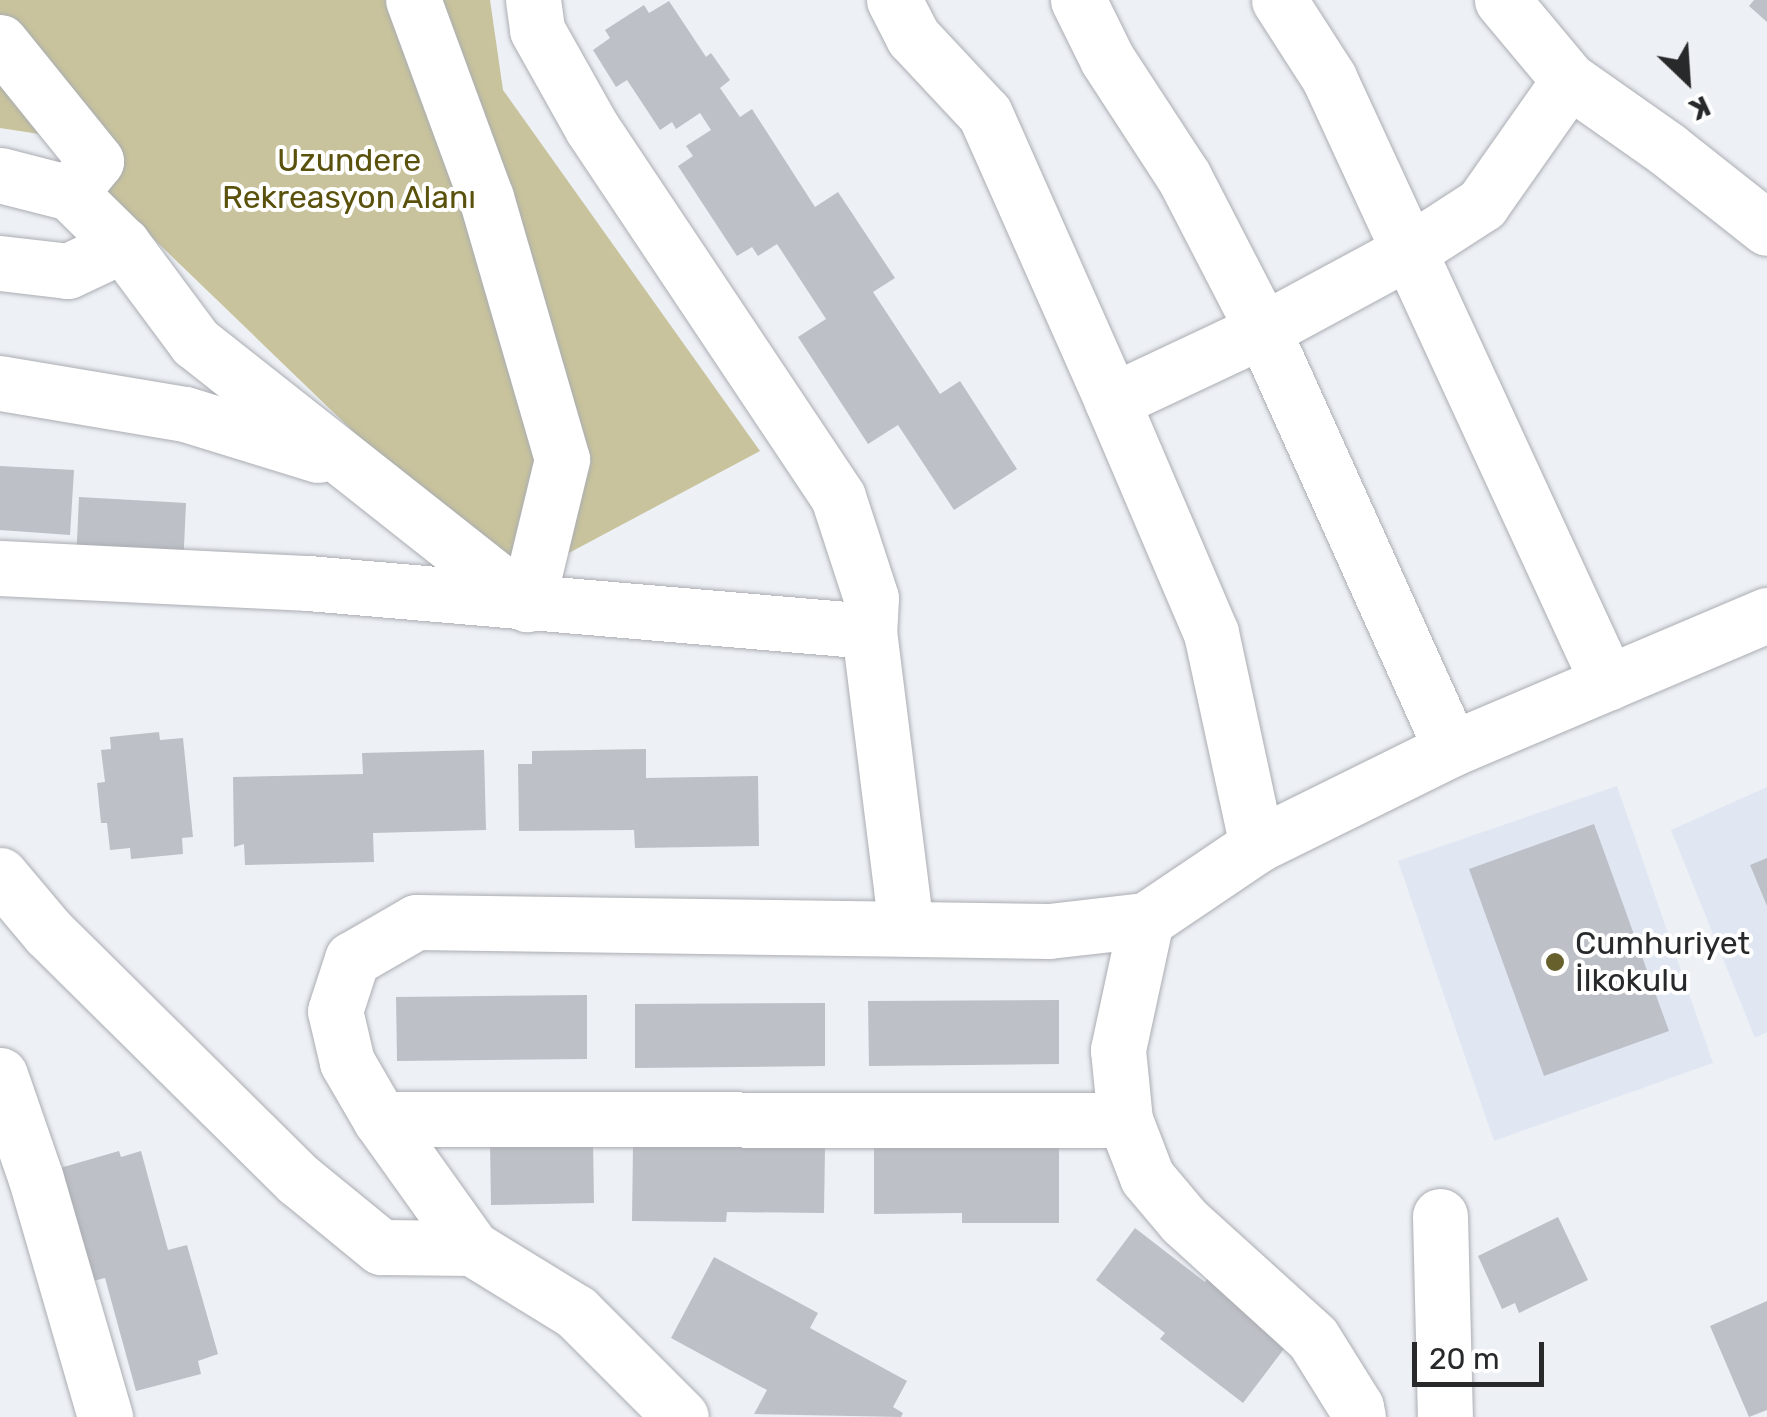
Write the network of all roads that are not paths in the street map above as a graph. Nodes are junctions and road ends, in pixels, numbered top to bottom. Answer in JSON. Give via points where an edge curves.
{"nodes":[{"id":1,"x":413,"y":0,"type":"edge"},
{"id":2,"x":532,"y":0,"type":"edge"},
{"id":3,"x":894,"y":0,"type":"edge"},
{"id":4,"x":1078,"y":0,"type":"edge"},
{"id":5,"x":1279,"y":0,"type":"edge"},
{"id":6,"x":1502,"y":0,"type":"edge"},
{"id":7,"x":0,"y":42,"type":"edge"},
{"id":8,"x":1569,"y":80,"type":"junction"},
{"id":9,"x":0,"y":175,"type":"edge"},
{"id":10,"x":70,"y":193,"type":"junction"},
{"id":11,"x":1767,"y":228,"type":"edge"},
{"id":12,"x":123,"y":245,"type":"junction"},
{"id":13,"x":1412,"y":250,"type":"junction"},
{"id":14,"x":0,"y":263,"type":"edge"},
{"id":15,"x":1263,"y":330,"type":"junction"},
{"id":16,"x":0,"y":382,"type":"edge"},
{"id":17,"x":1112,"y":401,"type":"junction"},
{"id":18,"x":344,"y":464,"type":"junction"},
{"id":19,"x":0,"y":568,"type":"edge"},
{"id":20,"x":527,"y":604,"type":"junction"},
{"id":21,"x":1767,"y":616,"type":"edge"},
{"id":22,"x":869,"y":631,"type":"junction"},
{"id":23,"x":1608,"y":682,"type":"junction"},
{"id":24,"x":1450,"y":750,"type":"junction"},
{"id":25,"x":1257,"y":844,"type":"junction"},
{"id":26,"x":0,"y":875,"type":"edge"},
{"id":27,"x":1146,"y":920,"type":"junction"},
{"id":28,"x":906,"y":928,"type":"junction"},
{"id":29,"x":0,"y":1076,"type":"edge"},
{"id":30,"x":380,"y":1119,"type":"junction"},
{"id":31,"x":1125,"y":1120,"type":"junction"},
{"id":32,"x":1440,"y":1216,"type":"dead end"},
{"id":33,"x":472,"y":1248,"type":"junction"},
{"id":34,"x":105,"y":1417,"type":"edge"},
{"id":35,"x":681,"y":1417,"type":"edge"},
{"id":36,"x":1358,"y":1417,"type":"edge"},
{"id":37,"x":1444,"y":1417,"type":"edge"}],
"edges":[{"from":1,"to":20,"type":"street","via":[[486,198],[562,459]]},
{"from":2,"to":22,"type":"street","via":[[537,30],[592,128],[838,497],[871,598]]},
{"from":3,"to":17,"type":"street","via":[[913,37],[985,114]]},
{"from":4,"to":15,"type":"street","via":[[1106,59],[1184,176]]},
{"from":5,"to":13,"type":"street","via":[[1329,78]]},
{"from":6,"to":8,"type":"street"},
{"from":7,"to":10,"type":"street","via":[[96,161]]},
{"from":8,"to":11,"type":"street"},
{"from":8,"to":13,"type":"street","via":[[1482,204]]},
{"from":9,"to":10,"type":"street"},
{"from":10,"to":12,"type":"street"},
{"from":12,"to":14,"type":"street","via":[[68,271]]},
{"from":12,"to":18,"type":"street","via":[[195,342]]},
{"from":13,"to":15,"type":"street"},
{"from":13,"to":23,"type":"street"},
{"from":15,"to":17,"type":"street"},
{"from":15,"to":24,"type":"street"},
{"from":16,"to":18,"type":"street","via":[[184,414]]},
{"from":17,"to":25,"type":"street","via":[[1212,633]]},
{"from":18,"to":20,"type":"street"},
{"from":19,"to":20,"type":"street","via":[[308,584]]},
{"from":20,"to":22,"type":"street"},
{"from":21,"to":23,"type":"street"},
{"from":22,"to":28,"type":"street"},
{"from":23,"to":24,"type":"street"},
{"from":24,"to":25,"type":"street"},
{"from":25,"to":27,"type":"street"},
{"from":26,"to":33,"type":"street","via":[[48,932],[299,1180],[381,1247]]},
{"from":27,"to":28,"type":"street","via":[[1048,931]]},
{"from":27,"to":31,"type":"street","via":[[1118,1050]]},
{"from":28,"to":30,"type":"street","via":[[416,922],[352,959],[335,1012],[347,1062]]},
{"from":29,"to":34,"type":"street"},
{"from":30,"to":31,"type":"street"},
{"from":30,"to":33,"type":"street"},
{"from":31,"to":36,"type":"street","via":[[1146,1177],[1184,1221],[1313,1338]]},
{"from":32,"to":37,"type":"street"},
{"from":33,"to":35,"type":"street","via":[[576,1312]]}]}
